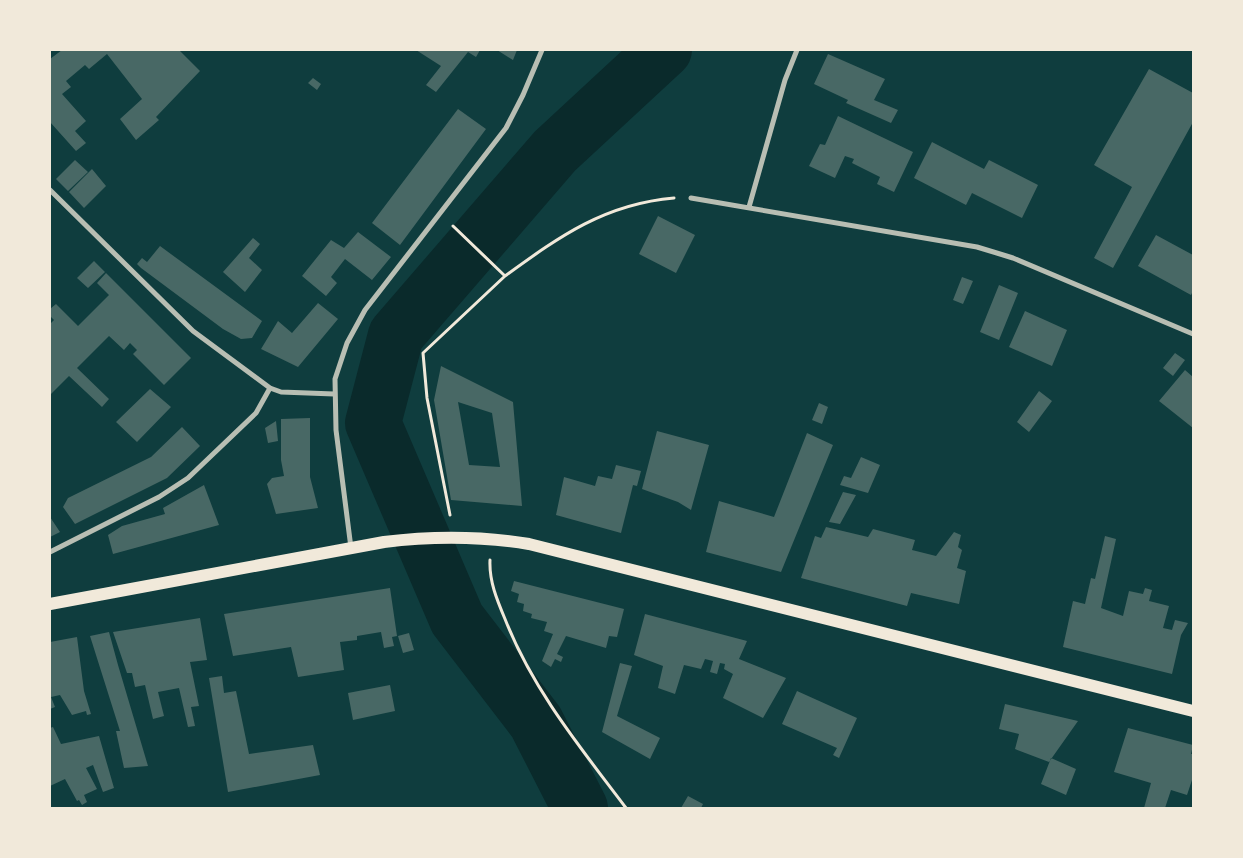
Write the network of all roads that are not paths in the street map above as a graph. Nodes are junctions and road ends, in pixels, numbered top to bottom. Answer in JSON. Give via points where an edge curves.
{"nodes":[{"id":1,"x":542,"y":50,"type":"edge"},
{"id":2,"x":797,"y":50,"type":"edge"},
{"id":3,"x":50,"y":190,"type":"edge"},
{"id":4,"x":691,"y":198,"type":"road end"},
{"id":5,"x":748,"y":206,"type":"junction"},
{"id":6,"x":1193,"y":334,"type":"edge"},
{"id":7,"x":270,"y":388,"type":"junction"},
{"id":8,"x":334,"y":394,"type":"junction"},
{"id":9,"x":351,"y":548,"type":"junction"},
{"id":10,"x":50,"y":552,"type":"edge"},
{"id":11,"x":50,"y":604,"type":"edge"},
{"id":12,"x":1193,"y":711,"type":"edge"}],
"edges":[{"from":1,"to":8,"type":"street","via":[[506,128],[355,326],[339,364]]},
{"from":2,"to":5,"type":"street","via":[[784,80]]},
{"from":3,"to":7,"type":"street","via":[[193,330]]},
{"from":4,"to":5,"type":"street"},
{"from":5,"to":6,"type":"street","via":[[958,242],[996,252]]},
{"from":7,"to":8,"type":"street","via":[[282,392]]},
{"from":7,"to":10,"type":"street","via":[[256,413],[188,478],[159,497]]},
{"from":8,"to":9,"type":"street"},
{"from":9,"to":11,"type":"main road"},
{"from":9,"to":12,"type":"main road","via":[[440,537],[490,538],[529,544]]}]}
